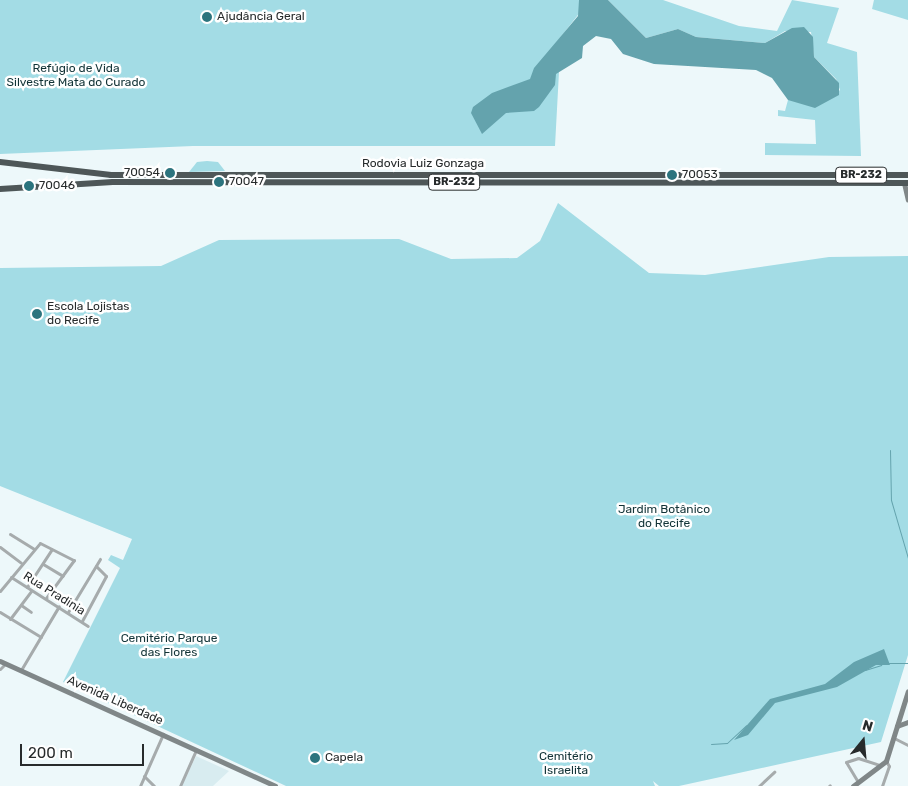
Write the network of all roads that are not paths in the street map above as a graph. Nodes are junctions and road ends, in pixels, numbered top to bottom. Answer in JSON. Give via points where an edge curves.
{"nodes":[{"id":1,"x":0,"y":162,"type":"edge"},
{"id":2,"x":908,"y":175,"type":"edge"},
{"id":3,"x":906,"y":183,"type":"edge"},
{"id":4,"x":0,"y":189,"type":"edge"},
{"id":5,"x":908,"y":200,"type":"edge"},
{"id":6,"x":10,"y":534,"type":"dead end"},
{"id":7,"x":0,"y":547,"type":"edge"},
{"id":8,"x":34,"y":549,"type":"junction"},
{"id":9,"x":52,"y":549,"type":"junction"},
{"id":10,"x":100,"y":559,"type":"dead end"},
{"id":11,"x":21,"y":563,"type":"junction"},
{"id":12,"x":44,"y":564,"type":"junction"},
{"id":13,"x":96,"y":566,"type":"junction"},
{"id":14,"x":63,"y":576,"type":"junction"},
{"id":15,"x":11,"y":577,"type":"junction"},
{"id":16,"x":27,"y":587,"type":"junction"},
{"id":17,"x":0,"y":591,"type":"edge"},
{"id":18,"x":32,"y":591,"type":"junction"},
{"id":19,"x":46,"y":598,"type":"junction"},
{"id":20,"x":21,"y":605,"type":"junction"},
{"id":21,"x":59,"y":606,"type":"junction"},
{"id":22,"x":0,"y":612,"type":"edge"},
{"id":23,"x":31,"y":612,"type":"dead end"},
{"id":24,"x":68,"y":612,"type":"junction"},
{"id":25,"x":10,"y":619,"type":"junction"},
{"id":26,"x":82,"y":621,"type":"junction"},
{"id":27,"x":88,"y":626,"type":"dead end"},
{"id":28,"x":41,"y":637,"type":"junction"},
{"id":29,"x":2,"y":662,"type":"edge"},
{"id":30,"x":0,"y":669,"type":"edge"},
{"id":31,"x":21,"y":670,"type":"junction"},
{"id":32,"x":908,"y":691,"type":"edge"},
{"id":33,"x":908,"y":722,"type":"edge"},
{"id":34,"x":897,"y":726,"type":"junction"},
{"id":35,"x":163,"y":734,"type":"junction"},
{"id":36,"x":894,"y":738,"type":"junction"},
{"id":37,"x":908,"y":745,"type":"edge"},
{"id":38,"x":196,"y":749,"type":"junction"},
{"id":39,"x":886,"y":761,"type":"junction"},
{"id":40,"x":881,"y":766,"type":"junction"},
{"id":41,"x":774,"y":772,"type":"dead end"},
{"id":42,"x":144,"y":776,"type":"junction"},
{"id":43,"x":856,"y":784,"type":"edge"},
{"id":44,"x":140,"y":786,"type":"edge"},
{"id":45,"x":154,"y":786,"type":"edge"},
{"id":46,"x":180,"y":786,"type":"edge"},
{"id":47,"x":275,"y":786,"type":"edge"},
{"id":48,"x":759,"y":786,"type":"edge"},
{"id":49,"x":882,"y":786,"type":"edge"}],
"edges":[{"from":1,"to":2,"type":"highway","name":"Rodovia Luiz Gonzaga","number":"BR-232","via":[[111,175]]},
{"from":3,"to":4,"type":"highway","name":"Rodovia Luiz Gonzaga","number":"BR-232","via":[[113,182]]},
{"from":3,"to":5,"type":"main road"},
{"from":6,"to":8,"type":"street"},
{"from":7,"to":11,"type":"street"},
{"from":8,"to":9,"type":"street","via":[[40,543]]},
{"from":8,"to":11,"type":"street"},
{"from":9,"to":12,"type":"street"},
{"from":9,"to":14,"type":"street","via":[[73,557]]},
{"from":10,"to":13,"type":"street"},
{"from":11,"to":15,"type":"street"},
{"from":12,"to":14,"type":"street"},
{"from":12,"to":16,"type":"street"},
{"from":13,"to":24,"type":"street"},
{"from":13,"to":26,"type":"street","via":[[106,576]]},
{"from":14,"to":19,"type":"street"},
{"from":15,"to":16,"type":"street","name":"Rua Pradinia"},
{"from":15,"to":17,"type":"street"},
{"from":16,"to":18,"type":"street","name":"Rua Pradinia"},
{"from":18,"to":19,"type":"street","name":"Rua Pradinia"},
{"from":18,"to":20,"type":"street"},
{"from":19,"to":21,"type":"street","name":"Rua Pradinia"},
{"from":20,"to":23,"type":"street"},
{"from":20,"to":25,"type":"street"},
{"from":21,"to":24,"type":"street","name":"Rua Pradinia"},
{"from":21,"to":28,"type":"street"},
{"from":22,"to":25,"type":"street"},
{"from":24,"to":26,"type":"street","name":"Rua Pradinia"},
{"from":25,"to":28,"type":"street"},
{"from":26,"to":27,"type":"street","name":"Rua Pradinia"},
{"from":28,"to":31,"type":"street"},
{"from":29,"to":30,"type":"street"},
{"from":29,"to":31,"type":"main road","name":"Avenida Liberdade"},
{"from":31,"to":35,"type":"main road","name":"Avenida Liberdade"},
{"from":32,"to":34,"type":"main road"},
{"from":33,"to":34,"type":"main road"},
{"from":34,"to":36,"type":"main road"},
{"from":35,"to":38,"type":"main road","name":"Avenida Liberdade"},
{"from":35,"to":42,"type":"street"},
{"from":36,"to":37,"type":"street"},
{"from":36,"to":39,"type":"main road"},
{"from":38,"to":46,"type":"street"},
{"from":38,"to":47,"type":"main road","name":"Avenida Liberdade"},
{"from":39,"to":40,"type":"main road"},
{"from":39,"to":49,"type":"street","via":[[889,766]]},
{"from":40,"to":43,"type":"main road"},
{"from":40,"to":43,"type":"street","via":[[858,758],[846,762]]},
{"from":41,"to":48,"type":"street"},
{"from":42,"to":44,"type":"street"},
{"from":42,"to":45,"type":"street"}]}
